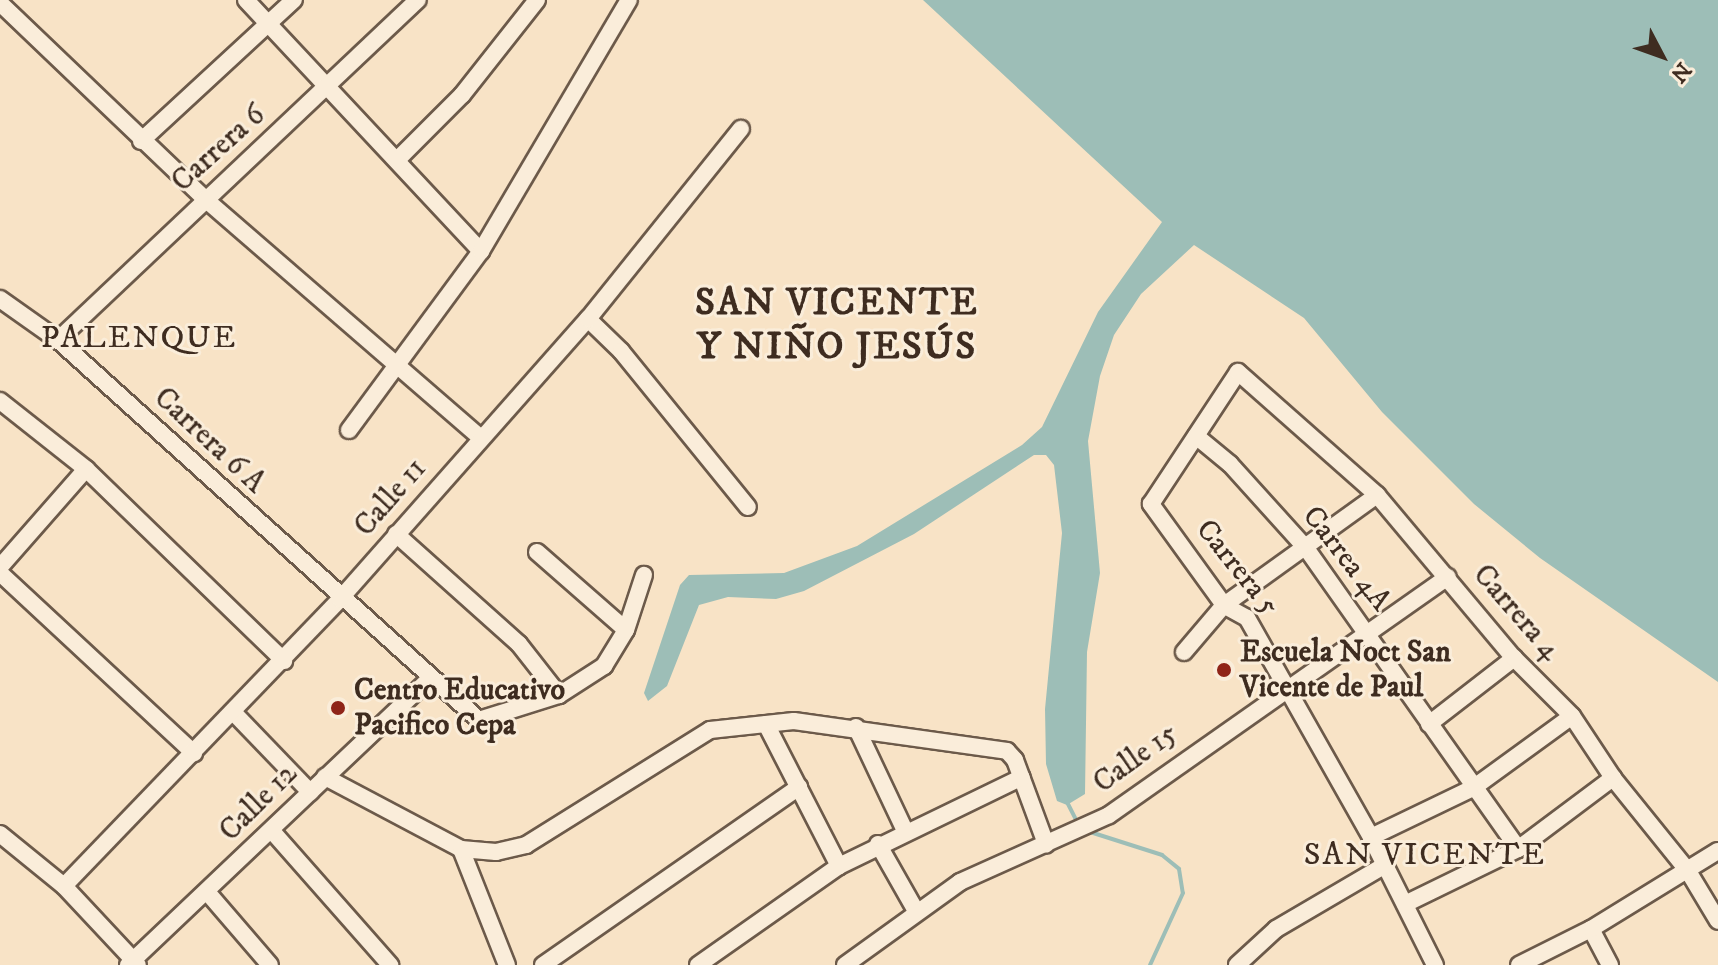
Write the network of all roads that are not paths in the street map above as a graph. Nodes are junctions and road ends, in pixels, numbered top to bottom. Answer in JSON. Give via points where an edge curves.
{"nodes":[{"id":1,"x":246,"y":0,"type":"edge"},
{"id":2,"x":294,"y":0,"type":"edge"},
{"id":3,"x":418,"y":0,"type":"edge"},
{"id":4,"x":537,"y":0,"type":"edge"},
{"id":5,"x":629,"y":0,"type":"edge"},
{"id":6,"x":0,"y":3,"type":"edge"},
{"id":7,"x":269,"y":24,"type":"junction"},
{"id":8,"x":330,"y":87,"type":"junction"},
{"id":9,"x":741,"y":129,"type":"dead end"},
{"id":10,"x":141,"y":141,"type":"junction"},
{"id":11,"x":397,"y":160,"type":"junction"},
{"id":12,"x":205,"y":199,"type":"junction"},
{"id":13,"x":481,"y":251,"type":"junction"},
{"id":14,"x":0,"y":299,"type":"edge"},
{"id":15,"x":588,"y":319,"type":"junction"},
{"id":16,"x":58,"y":340,"type":"junction"},
{"id":17,"x":399,"y":364,"type":"junction"},
{"id":18,"x":0,"y":401,"type":"edge"},
{"id":19,"x":349,"y":430,"type":"dead end"},
{"id":20,"x":1196,"y":436,"type":"junction"},
{"id":21,"x":481,"y":438,"type":"junction"},
{"id":22,"x":86,"y":469,"type":"junction"},
{"id":23,"x":1377,"y":495,"type":"junction"},
{"id":24,"x":748,"y":507,"type":"dead end"},
{"id":25,"x":396,"y":534,"type":"junction"},
{"id":26,"x":1306,"y":548,"type":"junction"},
{"id":27,"x":537,"y":552,"type":"dead end"},
{"id":28,"x":0,"y":570,"type":"edge"},
{"id":29,"x":644,"y":575,"type":"dead end"},
{"id":30,"x":1448,"y":577,"type":"junction"},
{"id":31,"x":340,"y":599,"type":"junction"},
{"id":32,"x":1224,"y":605,"type":"junction"},
{"id":33,"x":626,"y":630,"type":"junction"},
{"id":34,"x":1368,"y":633,"type":"junction"},
{"id":35,"x":1184,"y":652,"type":"dead end"},
{"id":36,"x":1514,"y":658,"type":"junction"},
{"id":37,"x":284,"y":661,"type":"junction"},
{"id":38,"x":428,"y":680,"type":"junction"},
{"id":39,"x":1288,"y":687,"type":"junction"},
{"id":40,"x":559,"y":695,"type":"junction"},
{"id":41,"x":234,"y":713,"type":"junction"},
{"id":42,"x":1572,"y":716,"type":"junction"},
{"id":43,"x":766,"y":724,"type":"junction"},
{"id":44,"x":1429,"y":724,"type":"junction"},
{"id":45,"x":856,"y":727,"type":"junction"},
{"id":46,"x":194,"y":753,"type":"junction"},
{"id":47,"x":325,"y":777,"type":"junction"},
{"id":48,"x":1022,"y":777,"type":"junction"},
{"id":49,"x":1613,"y":778,"type":"junction"},
{"id":50,"x":799,"y":787,"type":"junction"},
{"id":51,"x":1473,"y":788,"type":"junction"},
{"id":52,"x":310,"y":792,"type":"junction"},
{"id":53,"x":272,"y":831,"type":"junction"},
{"id":54,"x":906,"y":833,"type":"junction"},
{"id":55,"x":0,"y":834,"type":"edge"},
{"id":56,"x":1371,"y":837,"type":"junction"},
{"id":57,"x":878,"y":844,"type":"junction"},
{"id":58,"x":1046,"y":844,"type":"junction"},
{"id":59,"x":461,"y":849,"type":"junction"},
{"id":60,"x":1518,"y":849,"type":"junction"},
{"id":61,"x":1718,"y":851,"type":"edge"},
{"id":62,"x":1385,"y":865,"type":"junction"},
{"id":63,"x":839,"y":866,"type":"junction"},
{"id":64,"x":1688,"y":871,"type":"junction"},
{"id":65,"x":64,"y":886,"type":"junction"},
{"id":66,"x":208,"y":893,"type":"junction"},
{"id":67,"x":1405,"y":904,"type":"junction"},
{"id":68,"x":916,"y":911,"type":"junction"},
{"id":69,"x":1718,"y":921,"type":"edge"},
{"id":70,"x":1591,"y":929,"type":"junction"},
{"id":71,"x":133,"y":963,"type":"edge"},
{"id":72,"x":270,"y":965,"type":"edge"},
{"id":73,"x":390,"y":965,"type":"edge"},
{"id":74,"x":507,"y":965,"type":"edge"},
{"id":75,"x":543,"y":965,"type":"edge"},
{"id":76,"x":698,"y":965,"type":"edge"},
{"id":77,"x":845,"y":965,"type":"edge"},
{"id":78,"x":1237,"y":965,"type":"edge"},
{"id":79,"x":1435,"y":965,"type":"edge"},
{"id":80,"x":1519,"y":965,"type":"edge"},
{"id":81,"x":1610,"y":965,"type":"edge"}],
"edges":[{"from":1,"to":7,"type":"street"},
{"from":2,"to":7,"type":"street"},
{"from":3,"to":8,"type":"street","name":"Carrera 6"},
{"from":4,"to":11,"type":"street","via":[[462,95]]},
{"from":5,"to":13,"type":"street"},
{"from":6,"to":10,"type":"street"},
{"from":7,"to":8,"type":"street"},
{"from":7,"to":10,"type":"street"},
{"from":8,"to":11,"type":"street"},
{"from":8,"to":12,"type":"street","name":"Carrera 6"},
{"from":9,"to":15,"type":"street","name":"Calle 11"},
{"from":10,"to":12,"type":"street"},
{"from":11,"to":13,"type":"street"},
{"from":12,"to":16,"type":"street","name":"Carrera 6"},
{"from":12,"to":17,"type":"street"},
{"from":13,"to":17,"type":"street"},
{"from":14,"to":16,"type":"street","name":"Carrera 6 A"},
{"from":15,"to":21,"type":"street","name":"Calle 11"},
{"from":15,"to":24,"type":"street","via":[[621,351]]},
{"from":16,"to":31,"type":"street","name":"Carrera 6 A"},
{"from":17,"to":19,"type":"street"},
{"from":17,"to":21,"type":"street"},
{"from":18,"to":22,"type":"street"},
{"from":20,"to":23,"type":"street","name":"Carrera 4","via":[[1238,372]]},
{"from":20,"to":26,"type":"street","name":"Carrea 4A","via":[[1230,464]]},
{"from":20,"to":32,"type":"street","name":"Carrera 5","via":[[1151,504]]},
{"from":21,"to":25,"type":"street","name":"Calle 11"},
{"from":22,"to":28,"type":"street"},
{"from":22,"to":37,"type":"street"},
{"from":23,"to":26,"type":"street"},
{"from":23,"to":30,"type":"street","name":"Carrera 4"},
{"from":25,"to":31,"type":"street","name":"Calle 11"},
{"from":25,"to":40,"type":"street","via":[[519,644]]},
{"from":26,"to":32,"type":"street"},
{"from":26,"to":34,"type":"street","name":"Carrea 4A"},
{"from":27,"to":33,"type":"street"},
{"from":28,"to":46,"type":"street"},
{"from":29,"to":33,"type":"street"},
{"from":30,"to":34,"type":"street","name":"Calle 15"},
{"from":30,"to":36,"type":"street","name":"Carrera 4"},
{"from":31,"to":37,"type":"street","name":"Calle 11"},
{"from":31,"to":38,"type":"street"},
{"from":32,"to":35,"type":"street"},
{"from":32,"to":39,"type":"street","name":"Carrera 5","via":[[1247,618]]},
{"from":33,"to":40,"type":"street","via":[[604,666]]},
{"from":34,"to":39,"type":"street","name":"Calle 15"},
{"from":34,"to":44,"type":"street","name":"Carrea 4A"},
{"from":36,"to":42,"type":"street","name":"Carrera 4"},
{"from":36,"to":44,"type":"street"},
{"from":37,"to":41,"type":"street","name":"Calle 11"},
{"from":38,"to":40,"type":"street","via":[[479,720]]},
{"from":38,"to":47,"type":"street","name":"Calle 12"},
{"from":39,"to":56,"type":"street","name":"Carrera 5"},
{"from":39,"to":58,"type":"street","name":"Calle 15","via":[[1109,815]]},
{"from":41,"to":46,"type":"street","name":"Calle 11"},
{"from":41,"to":52,"type":"street"},
{"from":42,"to":49,"type":"street","name":"Carrera 4"},
{"from":42,"to":51,"type":"street"},
{"from":43,"to":45,"type":"street"},
{"from":43,"to":50,"type":"street"},
{"from":43,"to":59,"type":"street","via":[[710,730],[526,845],[496,852]]},
{"from":44,"to":51,"type":"street","name":"Carrea 4A"},
{"from":45,"to":48,"type":"street","via":[[1007,751]]},
{"from":45,"to":54,"type":"street"},
{"from":46,"to":65,"type":"street","name":"Calle 11"},
{"from":47,"to":52,"type":"street","name":"Calle 12"},
{"from":47,"to":59,"type":"street"},
{"from":48,"to":54,"type":"street"},
{"from":48,"to":58,"type":"street"},
{"from":49,"to":60,"type":"street"},
{"from":49,"to":64,"type":"street","name":"Carrera 4"},
{"from":50,"to":63,"type":"street"},
{"from":50,"to":75,"type":"street"},
{"from":51,"to":56,"type":"street"},
{"from":51,"to":60,"type":"street","name":"Carrea 4A"},
{"from":52,"to":53,"type":"street","name":"Calle 12"},
{"from":53,"to":66,"type":"street","name":"Calle 12"},
{"from":53,"to":73,"type":"street"},
{"from":54,"to":57,"type":"street"},
{"from":55,"to":65,"type":"street"},
{"from":56,"to":62,"type":"street","name":"Carrera 5"},
{"from":57,"to":63,"type":"street"},
{"from":57,"to":68,"type":"street"},
{"from":58,"to":68,"type":"street","name":"Calle 15","via":[[960,882]]},
{"from":59,"to":74,"type":"street"},
{"from":60,"to":67,"type":"street"},
{"from":61,"to":64,"type":"street"},
{"from":62,"to":67,"type":"street","name":"Carrera 5"},
{"from":62,"to":78,"type":"street","via":[[1276,929]]},
{"from":63,"to":76,"type":"street"},
{"from":64,"to":69,"type":"street","name":"Carrera 4"},
{"from":64,"to":70,"type":"street"},
{"from":65,"to":71,"type":"street"},
{"from":66,"to":71,"type":"street","name":"Calle 12"},
{"from":66,"to":72,"type":"street"},
{"from":67,"to":79,"type":"street","name":"Carrera 5"},
{"from":68,"to":77,"type":"street","name":"Calle 15"},
{"from":70,"to":80,"type":"street"},
{"from":70,"to":81,"type":"street"}]}
